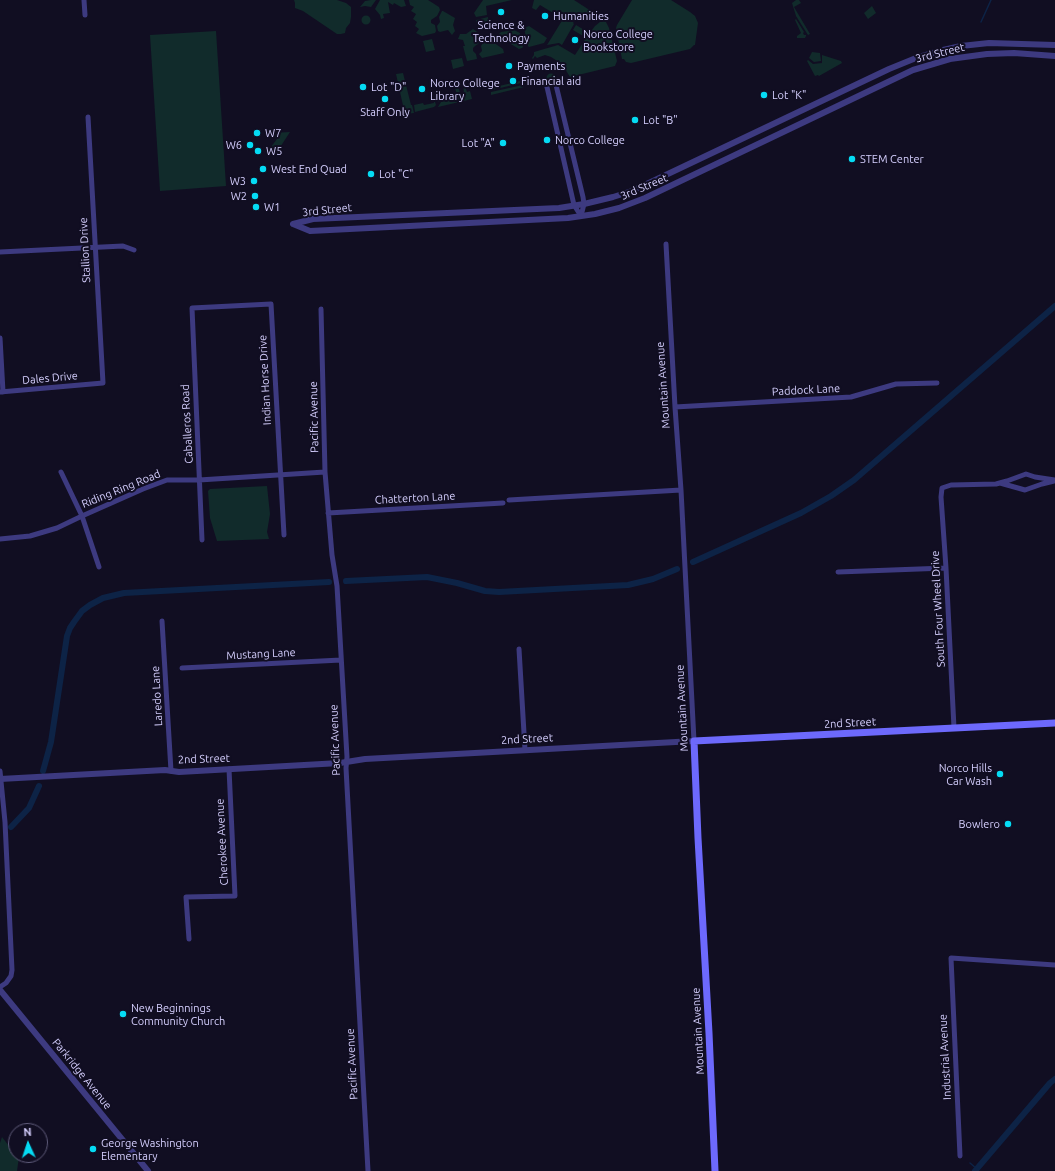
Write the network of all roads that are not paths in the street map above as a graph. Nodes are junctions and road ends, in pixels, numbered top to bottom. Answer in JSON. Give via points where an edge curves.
{"nodes":[{"id":1,"x":84,"y":0,"type":"edge"},
{"id":2,"x":85,"y":15,"type":"dead end"},
{"id":3,"x":1055,"y":46,"type":"edge"},
{"id":4,"x":1055,"y":56,"type":"edge"},
{"id":5,"x":556,"y":85,"type":"dead end"},
{"id":6,"x":547,"y":87,"type":"dead end"},
{"id":7,"x":88,"y":117,"type":"dead end"},
{"id":8,"x":723,"y":148,"type":"junction"},
{"id":9,"x":727,"y":159,"type":"junction"},
{"id":10,"x":584,"y":204,"type":"junction"},
{"id":11,"x":574,"y":205,"type":"junction"},
{"id":12,"x":581,"y":216,"type":"junction"},
{"id":13,"x":666,"y":244,"type":"dead end"},
{"id":14,"x":95,"y":247,"type":"junction"},
{"id":15,"x":134,"y":250,"type":"dead end"},
{"id":16,"x":0,"y":252,"type":"edge"},
{"id":17,"x":192,"y":308,"type":"joint"},
{"id":18,"x":321,"y":308,"type":"dead end"},
{"id":19,"x":0,"y":338,"type":"edge"},
{"id":20,"x":103,"y":383,"type":"joint"},
{"id":21,"x":937,"y":383,"type":"dead end"},
{"id":22,"x":1,"y":392,"type":"edge"},
{"id":23,"x":675,"y":407,"type":"junction"},
{"id":24,"x":61,"y":472,"type":"dead end"},
{"id":25,"x":325,"y":472,"type":"junction"},
{"id":26,"x":281,"y":475,"type":"junction"},
{"id":27,"x":199,"y":480,"type":"junction"},
{"id":28,"x":1055,"y":481,"type":"edge"},
{"id":29,"x":1000,"y":483,"type":"junction"},
{"id":30,"x":681,"y":490,"type":"junction"},
{"id":31,"x":509,"y":500,"type":"dead end"},
{"id":32,"x":503,"y":503,"type":"dead end"},
{"id":33,"x":328,"y":513,"type":"junction"},
{"id":34,"x":82,"y":516,"type":"junction"},
{"id":35,"x":284,"y":535,"type":"dead end"},
{"id":36,"x":0,"y":538,"type":"edge"},
{"id":37,"x":202,"y":540,"type":"dead end"},
{"id":38,"x":99,"y":567,"type":"dead end"},
{"id":39,"x":946,"y":568,"type":"junction"},
{"id":40,"x":838,"y":572,"type":"dead end"},
{"id":41,"x":162,"y":621,"type":"dead end"},
{"id":42,"x":519,"y":650,"type":"dead end"},
{"id":43,"x":342,"y":660,"type":"junction"},
{"id":44,"x":182,"y":668,"type":"dead end"},
{"id":45,"x":1055,"y":722,"type":"edge"},
{"id":46,"x":954,"y":728,"type":"junction"},
{"id":47,"x":694,"y":741,"type":"junction"},
{"id":48,"x":525,"y":750,"type":"junction"},
{"id":49,"x":346,"y":762,"type":"junction"},
{"id":50,"x":229,"y":769,"type":"junction"},
{"id":51,"x":0,"y":771,"type":"edge"},
{"id":52,"x":172,"y":771,"type":"junction"},
{"id":53,"x":1,"y":779,"type":"edge"},
{"id":54,"x":189,"y":939,"type":"dead end"},
{"id":55,"x":1055,"y":965,"type":"edge"},
{"id":56,"x":0,"y":989,"type":"edge"},
{"id":57,"x":960,"y":1156,"type":"dead end"},
{"id":58,"x":148,"y":1171,"type":"edge"},
{"id":59,"x":368,"y":1171,"type":"edge"},
{"id":60,"x":715,"y":1171,"type":"edge"}],
"edges":[{"from":1,"to":2,"type":"street"},
{"from":3,"to":8,"type":"street","name":"3rd Street","via":[[989,43],[955,47],[916,58]]},
{"from":4,"to":9,"type":"street","name":"3rd Street","via":[[987,54],[913,70]]},
{"from":5,"to":10,"type":"street"},
{"from":6,"to":11,"type":"street"},
{"from":7,"to":14,"type":"street","name":"Stallion Drive"},
{"from":8,"to":9,"type":"street"},
{"from":8,"to":10,"type":"street","name":"3rd Street","via":[[632,191]]},
{"from":9,"to":12,"type":"street","name":"3rd Street","via":[[645,198],[619,208]]},
{"from":10,"to":11,"type":"street","name":"3rd Street"},
{"from":10,"to":12,"type":"street"},
{"from":11,"to":12,"type":"street"},
{"from":11,"to":12,"type":"street","name":"3rd Street","via":[[559,208],[313,219],[293,224],[310,231]]},
{"from":13,"to":23,"type":"street","name":"Mountain Avenue"},
{"from":14,"to":15,"type":"street","via":[[123,246]]},
{"from":14,"to":16,"type":"street"},
{"from":14,"to":20,"type":"street","name":"Stallion Drive"},
{"from":17,"to":26,"type":"street","name":"Indian Horse Drive","via":[[271,304]]},
{"from":17,"to":27,"type":"street","name":"Caballeros Road"},
{"from":18,"to":25,"type":"street","name":"Pacific Avenue"},
{"from":19,"to":22,"type":"street"},
{"from":20,"to":22,"type":"street","name":"Dales Drive"},
{"from":21,"to":23,"type":"street","name":"Paddock Lane","via":[[896,384],[850,398]]},
{"from":23,"to":30,"type":"street","name":"Mountain Avenue"},
{"from":24,"to":34,"type":"street"},
{"from":25,"to":26,"type":"street","name":"Riding Ring Road"},
{"from":25,"to":33,"type":"street","name":"Pacific Avenue"},
{"from":26,"to":27,"type":"street","name":"Riding Ring Road"},
{"from":26,"to":35,"type":"street","name":"Indian Horse Drive"},
{"from":27,"to":34,"type":"street","name":"Riding Ring Road","via":[[167,480]]},
{"from":27,"to":37,"type":"street","name":"Caballeros Road"},
{"from":28,"to":29,"type":"street","via":[[1025,490]]},
{"from":28,"to":29,"type":"street","via":[[1026,474]]},
{"from":29,"to":39,"type":"street","name":"South Four Wheel Drive","via":[[951,485],[942,488]]},
{"from":30,"to":31,"type":"street"},
{"from":30,"to":47,"type":"street","name":"Mountain Avenue"},
{"from":32,"to":33,"type":"street","name":"Chatterton Lane"},
{"from":33,"to":43,"type":"street","name":"Pacific Avenue","via":[[337,586]]},
{"from":34,"to":36,"type":"street","name":"Riding Ring Road","via":[[57,528],[30,536]]},
{"from":34,"to":38,"type":"street"},
{"from":39,"to":40,"type":"street"},
{"from":39,"to":46,"type":"street","name":"South Four Wheel Drive"},
{"from":41,"to":52,"type":"street","name":"Laredo Lane"},
{"from":42,"to":48,"type":"street"},
{"from":43,"to":44,"type":"street","name":"Mustang Lane"},
{"from":43,"to":49,"type":"street","name":"Pacific Avenue"},
{"from":45,"to":46,"type":"main road","name":"2nd Street"},
{"from":46,"to":47,"type":"main road","name":"2nd Street"},
{"from":47,"to":48,"type":"street","name":"2nd Street"},
{"from":47,"to":60,"type":"main road","name":"Mountain Avenue"},
{"from":48,"to":49,"type":"street","name":"2nd Street"},
{"from":49,"to":50,"type":"street","name":"2nd Street"},
{"from":49,"to":59,"type":"street","name":"Pacific Avenue"},
{"from":50,"to":52,"type":"street","name":"2nd Street"},
{"from":50,"to":54,"type":"street","name":"Cherokee Avenue","via":[[235,896],[186,897]]},
{"from":51,"to":53,"type":"street"},
{"from":52,"to":53,"type":"street","name":"2nd Street"},
{"from":53,"to":56,"type":"street","via":[[12,970],[11,976]]},
{"from":55,"to":57,"type":"street","name":"Industrial Avenue","via":[[950,958]]},
{"from":56,"to":58,"type":"street","name":"Parkridge Avenue"}]}
